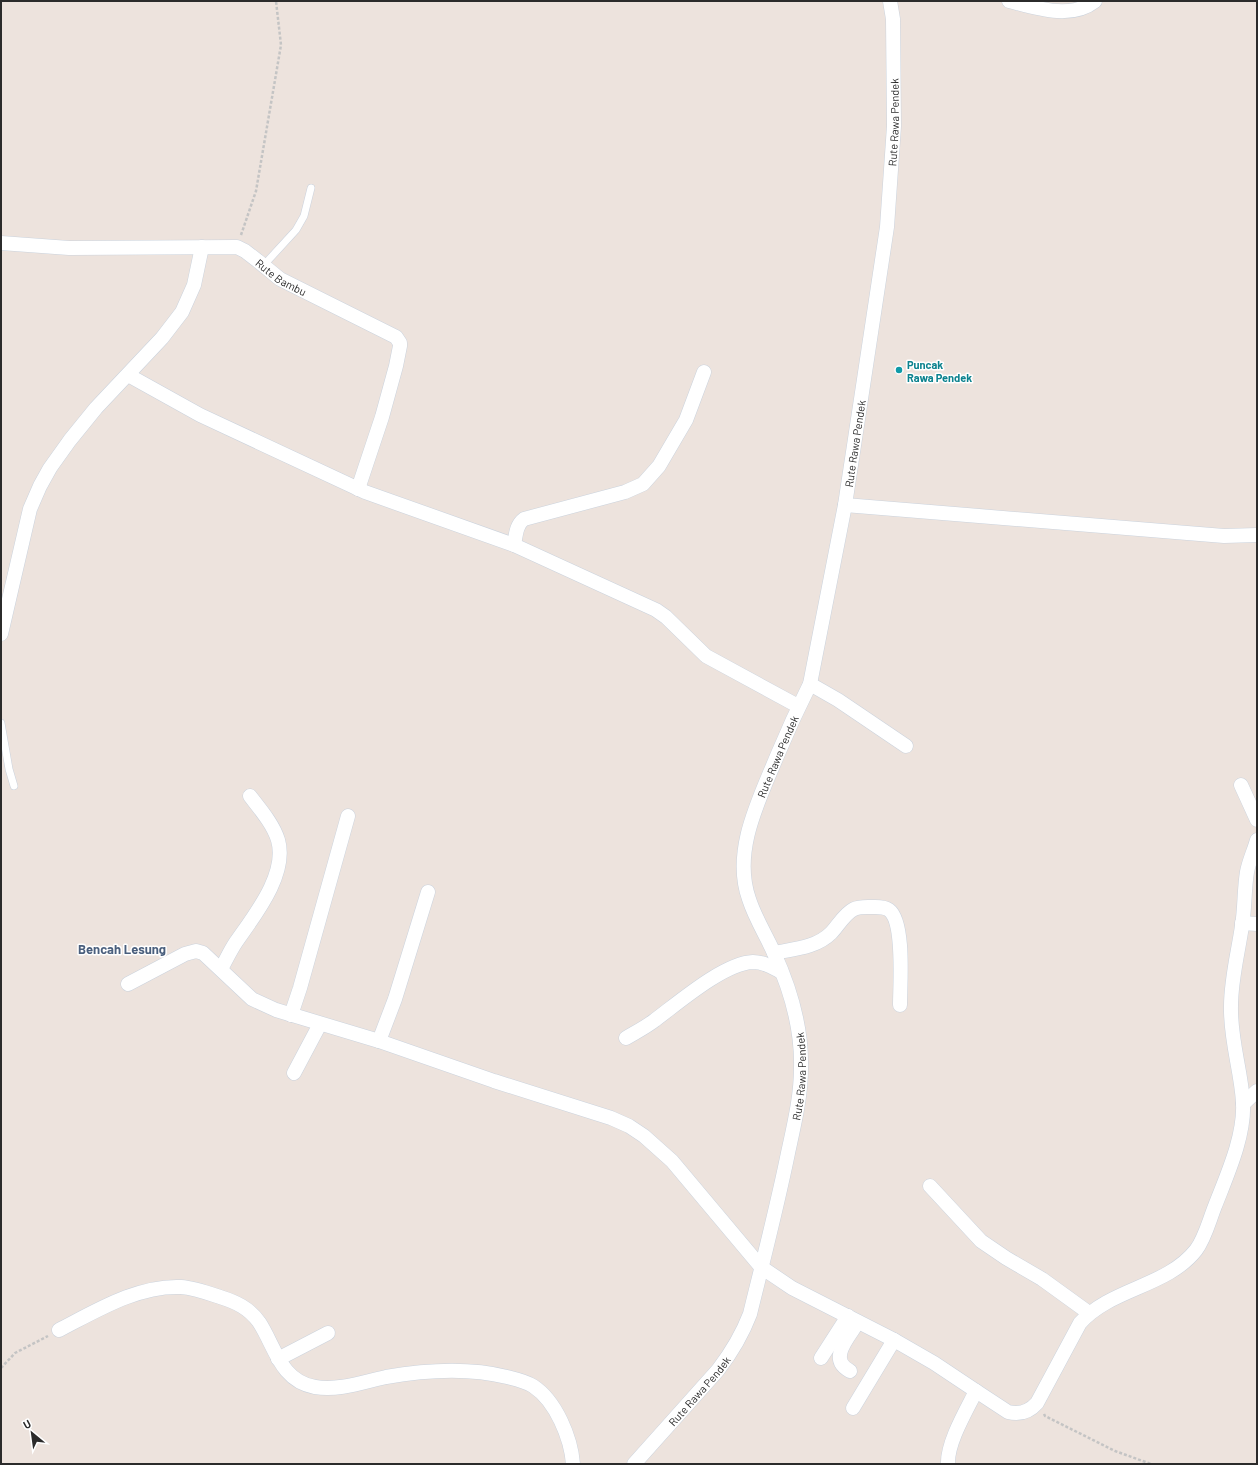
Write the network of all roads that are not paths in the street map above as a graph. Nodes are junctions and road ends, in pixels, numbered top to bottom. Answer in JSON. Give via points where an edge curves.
{"nodes":[{"id":1,"x":890,"y":1,"type":"edge"},
{"id":2,"x":1009,"y":1,"type":"edge"},
{"id":3,"x":1095,"y":1,"type":"edge"},
{"id":4,"x":1027,"y":3,"type":"edge"},
{"id":5,"x":311,"y":188,"type":"dead end"},
{"id":6,"x":1,"y":243,"type":"edge"},
{"id":7,"x":202,"y":248,"type":"junction"},
{"id":8,"x":263,"y":266,"type":"junction"},
{"id":9,"x":704,"y":372,"type":"dead end"},
{"id":10,"x":128,"y":375,"type":"junction"},
{"id":11,"x":361,"y":491,"type":"junction"},
{"id":12,"x":845,"y":505,"type":"junction"},
{"id":13,"x":1257,"y":535,"type":"edge"},
{"id":14,"x":514,"y":545,"type":"junction"},
{"id":15,"x":1,"y":634,"type":"edge"},
{"id":16,"x":810,"y":684,"type":"junction"},
{"id":17,"x":798,"y":706,"type":"junction"},
{"id":18,"x":1,"y":723,"type":"edge"},
{"id":19,"x":906,"y":746,"type":"dead end"},
{"id":20,"x":1241,"y":785,"type":"dead end"},
{"id":21,"x":14,"y":786,"type":"dead end"},
{"id":22,"x":250,"y":796,"type":"dead end"},
{"id":23,"x":348,"y":816,"type":"dead end"},
{"id":24,"x":1257,"y":820,"type":"edge"},
{"id":25,"x":1257,"y":840,"type":"edge"},
{"id":26,"x":428,"y":892,"type":"dead end"},
{"id":27,"x":1242,"y":923,"type":"junction"},
{"id":28,"x":1257,"y":924,"type":"edge"},
{"id":29,"x":774,"y":953,"type":"junction"},
{"id":30,"x":221,"y":969,"type":"junction"},
{"id":31,"x":781,"y":972,"type":"junction"},
{"id":32,"x":128,"y":984,"type":"dead end"},
{"id":33,"x":900,"y":1005,"type":"dead end"},
{"id":34,"x":291,"y":1015,"type":"junction"},
{"id":35,"x":320,"y":1024,"type":"junction"},
{"id":36,"x":626,"y":1038,"type":"dead end"},
{"id":37,"x":379,"y":1041,"type":"junction"},
{"id":38,"x":294,"y":1073,"type":"dead end"},
{"id":39,"x":1257,"y":1091,"type":"edge"},
{"id":40,"x":1243,"y":1104,"type":"junction"},
{"id":41,"x":930,"y":1186,"type":"dead end"},
{"id":42,"x":761,"y":1268,"type":"junction"},
{"id":43,"x":1089,"y":1313,"type":"junction"},
{"id":44,"x":853,"y":1319,"type":"junction"},
{"id":45,"x":59,"y":1330,"type":"road end"},
{"id":46,"x":328,"y":1333,"type":"dead end"},
{"id":47,"x":894,"y":1340,"type":"junction"},
{"id":48,"x":821,"y":1358,"type":"dead end"},
{"id":49,"x":278,"y":1359,"type":"junction"},
{"id":50,"x":850,"y":1371,"type":"dead end"},
{"id":51,"x":976,"y":1391,"type":"junction"},
{"id":52,"x":853,"y":1408,"type":"dead end"},
{"id":53,"x":574,"y":1464,"type":"edge"},
{"id":54,"x":634,"y":1464,"type":"edge"},
{"id":55,"x":948,"y":1464,"type":"edge"}],
"edges":[{"from":1,"to":12,"type":"street","name":"Rute Rawa Pendek","via":[[893,19],[894,126],[887,227]]},
{"from":2,"to":4,"type":"street"},
{"from":3,"to":4,"type":"street","via":[[1072,11]]},
{"from":5,"to":8,"type":"lane","via":[[304,216],[289,239]]},
{"from":6,"to":7,"type":"street","via":[[69,248]]},
{"from":7,"to":8,"type":"street","name":"Rute Bambu","via":[[237,247]]},
{"from":7,"to":10,"type":"street","via":[[194,285],[182,312]]},
{"from":8,"to":11,"type":"street","name":"Rute Bambu","via":[[280,279],[396,337],[400,343]]},
{"from":9,"to":14,"type":"street","via":[[686,420],[659,466],[644,484],[625,492],[524,519],[517,529]]},
{"from":10,"to":11,"type":"street","via":[[200,414]]},
{"from":10,"to":15,"type":"street","via":[[70,440],[40,486],[27,519]]},
{"from":11,"to":14,"type":"street"},
{"from":12,"to":13,"type":"street","via":[[1224,536]]},
{"from":12,"to":16,"type":"street","name":"Rute Rawa Pendek"},
{"from":14,"to":17,"type":"street","via":[[656,610],[706,656]]},
{"from":16,"to":17,"type":"street","name":"Rute Rawa Pendek"},
{"from":16,"to":19,"type":"street"},
{"from":17,"to":29,"type":"street","name":"Rute Rawa Pendek","via":[[763,790],[748,833],[744,855],[744,881],[749,900]]},
{"from":18,"to":21,"type":"lane"},
{"from":20,"to":24,"type":"street"},
{"from":22,"to":30,"type":"street","via":[[274,830],[280,854],[273,883],[266,897]]},
{"from":23,"to":34,"type":"street"},
{"from":25,"to":27,"type":"street","via":[[1247,870]]},
{"from":26,"to":37,"type":"street","via":[[395,999]]},
{"from":27,"to":28,"type":"street"},
{"from":27,"to":40,"type":"street","via":[[1234,966],[1231,1007]]},
{"from":29,"to":31,"type":"street","name":"Rute Rawa Pendek"},
{"from":29,"to":33,"type":"street","via":[[818,942],[829,935],[855,908],[886,908],[890,910],[899,929]]},
{"from":30,"to":32,"type":"street","via":[[203,953],[196,951],[174,959]]},
{"from":30,"to":34,"type":"street","via":[[252,999]]},
{"from":31,"to":36,"type":"street","via":[[758,962],[741,964],[704,984]]},
{"from":31,"to":42,"type":"street","name":"Rute Rawa Pendek","via":[[797,1024],[801,1075],[791,1140]]},
{"from":34,"to":35,"type":"street"},
{"from":35,"to":37,"type":"street"},
{"from":35,"to":38,"type":"street"},
{"from":37,"to":42,"type":"street","via":[[629,1126],[672,1162]]},
{"from":39,"to":40,"type":"street"},
{"from":40,"to":43,"type":"street","via":[[1240,1136],[1235,1153],[1197,1248],[1174,1269]]},
{"from":41,"to":43,"type":"street","via":[[981,1241],[1042,1278]]},
{"from":42,"to":44,"type":"street","via":[[792,1288]]},
{"from":42,"to":54,"type":"street","name":"Rute Rawa Pendek","via":[[750,1314],[727,1358]]},
{"from":43,"to":51,"type":"street","via":[[1074,1332],[1034,1407],[1026,1412],[1008,1412]]},
{"from":44,"to":47,"type":"street"},
{"from":44,"to":48,"type":"street"},
{"from":44,"to":50,"type":"street","via":[[839,1354],[842,1365]]},
{"from":45,"to":49,"type":"street","via":[[133,1296],[160,1288],[182,1287],[218,1296],[248,1309],[259,1322]]},
{"from":46,"to":49,"type":"street"},
{"from":47,"to":51,"type":"street"},
{"from":47,"to":52,"type":"street"},
{"from":49,"to":53,"type":"street","via":[[285,1370],[296,1379],[315,1387],[354,1385],[426,1371],[471,1371],[519,1379],[533,1386],[548,1400],[566,1430]]},
{"from":51,"to":55,"type":"street","via":[[951,1446]]}]}
